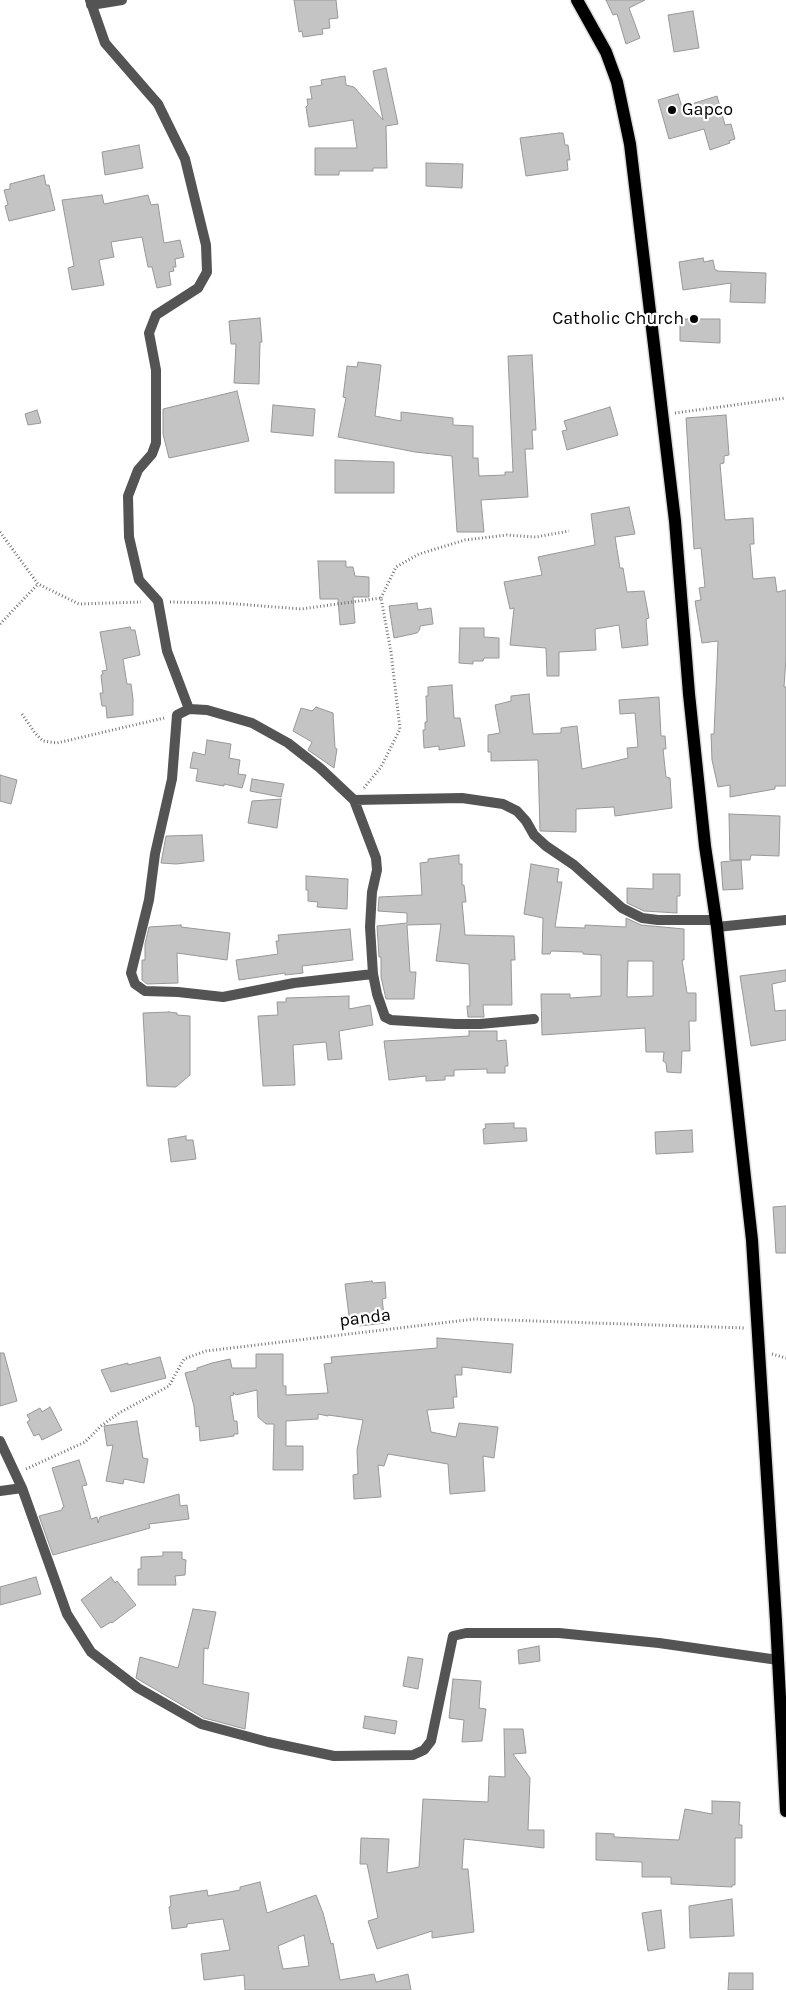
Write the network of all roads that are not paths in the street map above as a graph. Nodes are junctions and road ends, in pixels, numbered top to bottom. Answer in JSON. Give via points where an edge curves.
{"nodes":[{"id":1,"x":122,"y":0,"type":"edge"},
{"id":2,"x":577,"y":0,"type":"edge"},
{"id":3,"x":90,"y":2,"type":"edge"},
{"id":4,"x":189,"y":709,"type":"junction"},
{"id":5,"x":354,"y":800,"type":"junction"},
{"id":6,"x":786,"y":920,"type":"edge"},
{"id":7,"x":716,"y":924,"type":"junction"},
{"id":8,"x":374,"y":974,"type":"junction"},
{"id":9,"x":534,"y":1019,"type":"dead end"},
{"id":10,"x":0,"y":1441,"type":"edge"},
{"id":11,"x":22,"y":1488,"type":"junction"},
{"id":12,"x":0,"y":1491,"type":"edge"},
{"id":13,"x":778,"y":1660,"type":"junction"},
{"id":14,"x":786,"y":1811,"type":"edge"}],
"edges":[{"from":1,"to":3,"type":"street"},
{"from":2,"to":7,"type":"main road","via":[[606,52],[617,82],[630,144],[675,521],[690,703]]},
{"from":3,"to":4,"type":"street","via":[[105,43],[158,104],[185,159],[206,245],[208,272],[198,288],[156,315],[149,333],[156,370],[156,443],[152,454],[138,470],[128,496],[129,537],[139,580],[158,601],[167,651]]},
{"from":4,"to":5,"type":"street","via":[[207,710],[252,723],[288,742]]},
{"from":4,"to":8,"type":"street","via":[[177,715],[172,779],[155,854],[149,900],[131,973],[135,984],[145,991],[223,997],[294,983]]},
{"from":5,"to":7,"type":"street","via":[[462,798],[503,804],[517,812],[546,846],[574,865],[622,908],[642,918]]},
{"from":5,"to":8,"type":"street","via":[[376,858],[370,927]]},
{"from":6,"to":7,"type":"street"},
{"from":7,"to":13,"type":"main road","via":[[752,1240]]},
{"from":8,"to":9,"type":"street","via":[[381,1008],[385,1017],[391,1020],[480,1024]]},
{"from":10,"to":11,"type":"street"},
{"from":11,"to":12,"type":"street"},
{"from":11,"to":13,"type":"street","via":[[68,1614],[91,1652],[138,1688],[201,1724],[268,1742],[334,1756],[414,1755],[424,1750],[431,1741],[453,1636],[466,1633],[558,1633]]},
{"from":13,"to":14,"type":"main road"}]}
